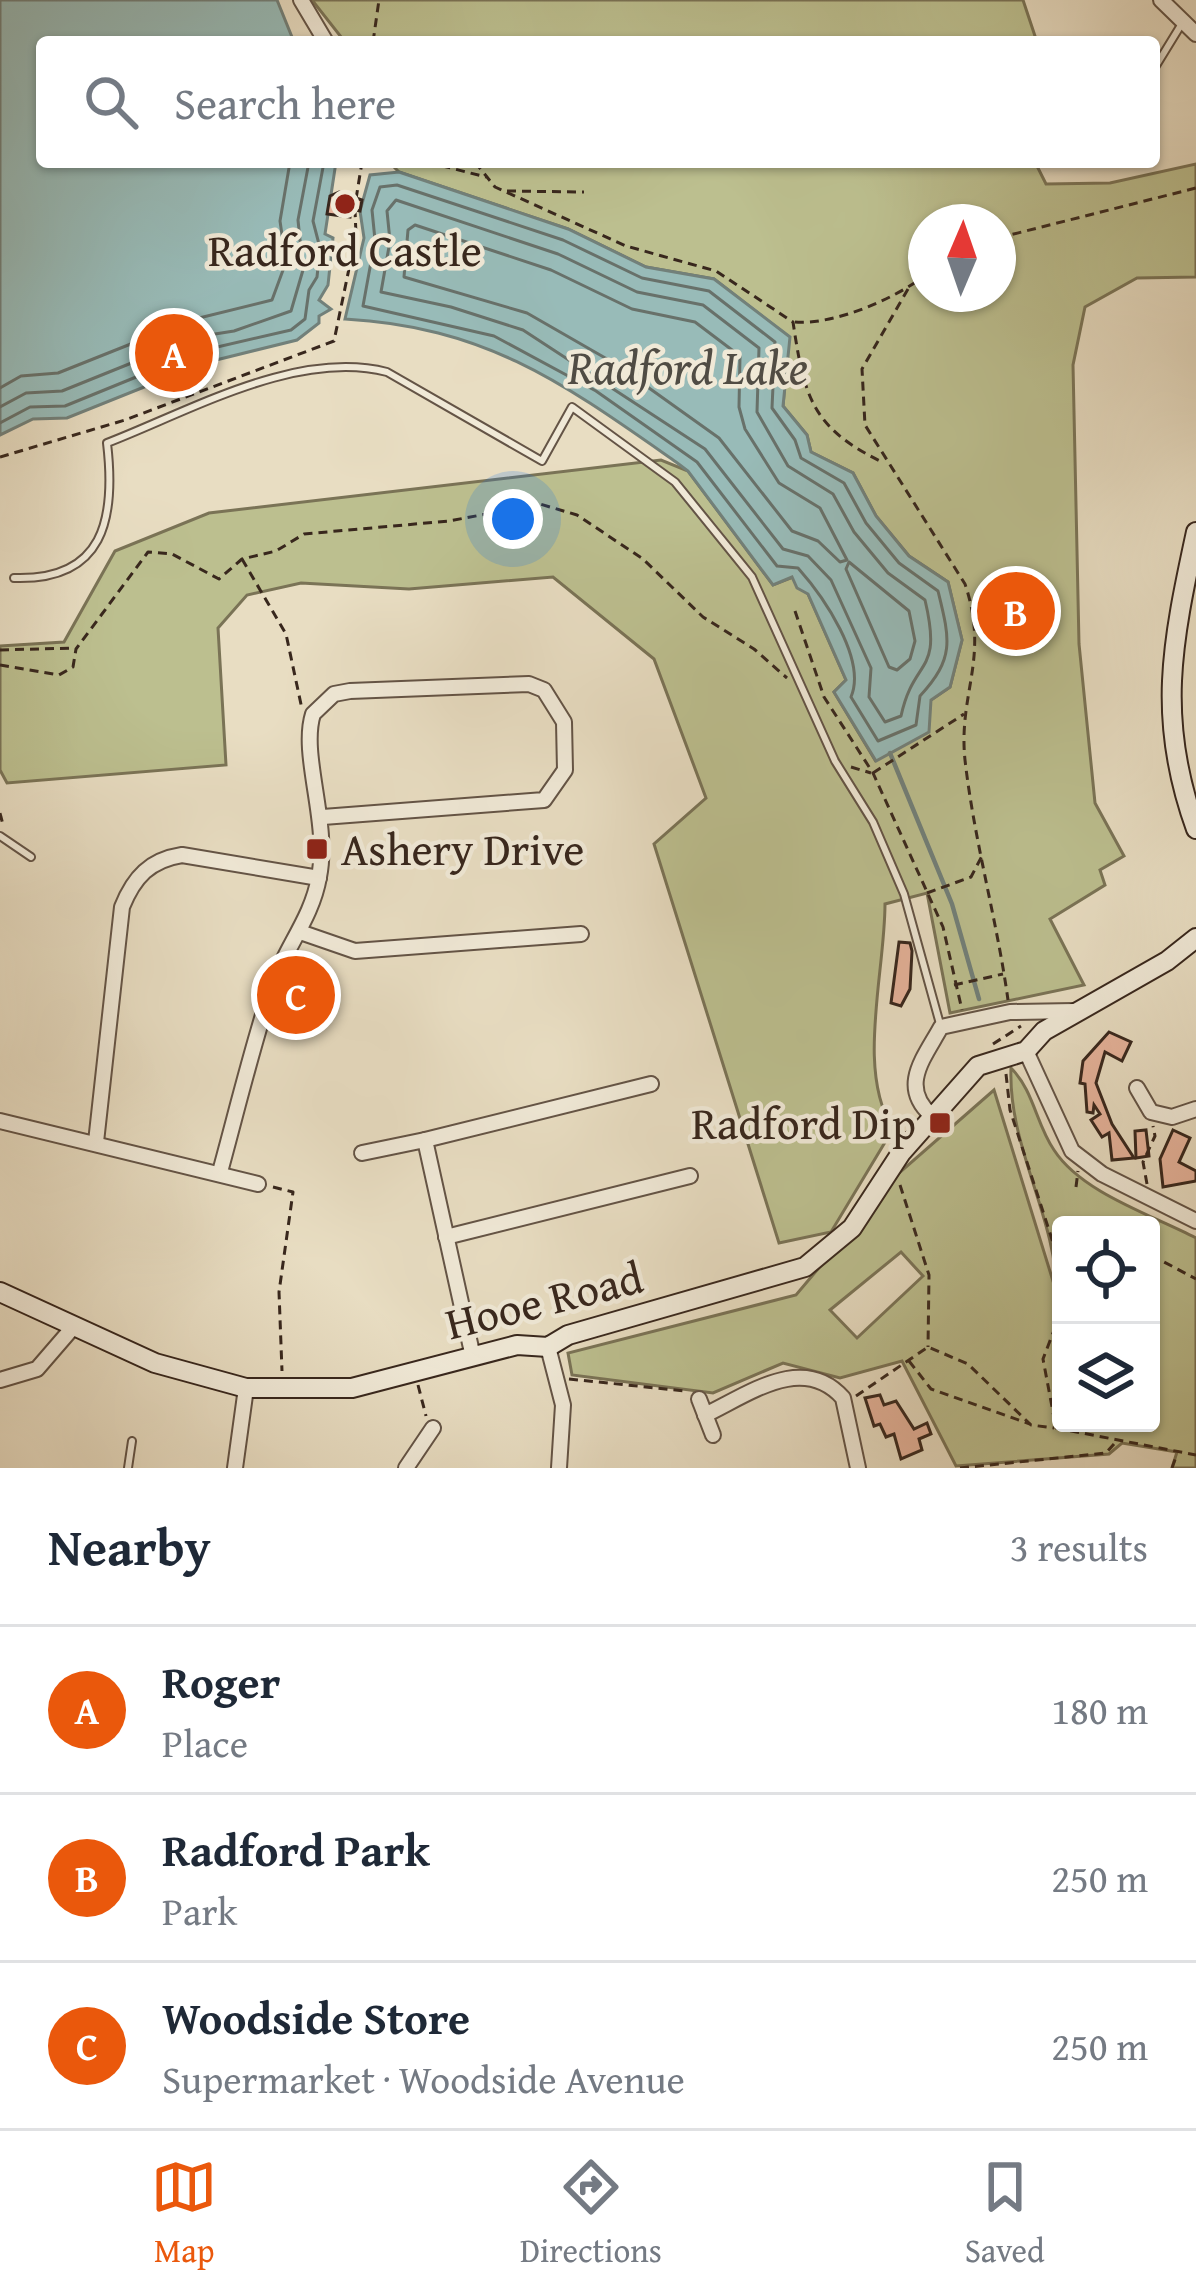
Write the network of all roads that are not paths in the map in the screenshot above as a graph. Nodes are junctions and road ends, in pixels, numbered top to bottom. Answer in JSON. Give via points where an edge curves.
{"nodes":[{"id":1,"x":302,"y":0,"type":"edge"},
{"id":2,"x":1161,"y":0,"type":"edge"},
{"id":3,"x":1183,"y":22,"type":"junction"},
{"id":4,"x":1196,"y":34,"type":"edge"},
{"id":5,"x":323,"y":36,"type":"edge"},
{"id":6,"x":1160,"y":59,"type":"edge"},
{"id":7,"x":1196,"y":532,"type":"edge"},
{"id":8,"x":14,"y":578,"type":"dead end"},
{"id":9,"x":323,"y":817,"type":"junction"},
{"id":10,"x":1196,"y":829,"type":"edge"},
{"id":11,"x":0,"y":836,"type":"edge"},
{"id":12,"x":31,"y":857,"type":"dead end"},
{"id":13,"x":319,"y":878,"type":"junction"},
{"id":14,"x":300,"y":932,"type":"junction"},
{"id":15,"x":581,"y":934,"type":"dead end"},
{"id":16,"x":1196,"y":938,"type":"edge"},
{"id":17,"x":1074,"y":1012,"type":"junction"},
{"id":18,"x":941,"y":1027,"type":"junction"},
{"id":19,"x":1026,"y":1051,"type":"junction"},
{"id":20,"x":651,"y":1084,"type":"dead end"},
{"id":21,"x":1137,"y":1088,"type":"dead end"},
{"id":22,"x":1196,"y":1109,"type":"edge"},
{"id":23,"x":932,"y":1115,"type":"junction"},
{"id":24,"x":0,"y":1120,"type":"edge"},
{"id":25,"x":425,"y":1140,"type":"junction"},
{"id":26,"x":96,"y":1142,"type":"junction"},
{"id":27,"x":362,"y":1153,"type":"dead end"},
{"id":28,"x":220,"y":1172,"type":"junction"},
{"id":29,"x":690,"y":1176,"type":"dead end"},
{"id":30,"x":258,"y":1184,"type":"road end"},
{"id":31,"x":1196,"y":1221,"type":"edge"},
{"id":32,"x":446,"y":1238,"type":"junction"},
{"id":33,"x":0,"y":1292,"type":"edge"},
{"id":34,"x":75,"y":1325,"type":"junction"},
{"id":35,"x":548,"y":1347,"type":"junction"},
{"id":36,"x":472,"y":1357,"type":"junction"},
{"id":37,"x":0,"y":1360,"type":"edge"},
{"id":38,"x":2,"y":1380,"type":"edge"},
{"id":39,"x":246,"y":1388,"type":"junction"},
{"id":40,"x":699,"y":1399,"type":"road end"},
{"id":41,"x":705,"y":1415,"type":"junction"},
{"id":42,"x":713,"y":1435,"type":"dead end"},
{"id":43,"x":431,"y":1440,"type":"road end"},
{"id":44,"x":132,"y":1441,"type":"dead end"},
{"id":45,"x":128,"y":1468,"type":"edge"},
{"id":46,"x":235,"y":1468,"type":"edge"},
{"id":47,"x":406,"y":1468,"type":"edge"},
{"id":48,"x":559,"y":1468,"type":"edge"},
{"id":49,"x":858,"y":1468,"type":"edge"}],
"edges":[{"from":1,"to":5,"type":"street"},
{"from":2,"to":3,"type":"street"},
{"from":3,"to":4,"type":"street"},
{"from":3,"to":6,"type":"lane"},
{"from":7,"to":10,"type":"street","via":[[1169,677],[1174,759]]},
{"from":8,"to":18,"type":"lane","via":[[56,575],[89,558],[112,485],[107,443],[287,375],[359,365],[387,372],[542,461],[572,406],[675,482],[752,577],[904,894]]},
{"from":9,"to":9,"type":"street","via":[[309,728],[334,694],[529,684],[556,704],[564,722],[565,770],[544,800]]},
{"from":9,"to":13,"type":"street"},
{"from":11,"to":12,"type":"lane"},
{"from":13,"to":14,"type":"street"},
{"from":13,"to":26,"type":"street","via":[[182,855],[163,858],[130,885]]},
{"from":14,"to":15,"type":"street","via":[[356,951]]},
{"from":14,"to":28,"type":"street","via":[[274,982]]},
{"from":16,"to":17,"type":"street"},
{"from":17,"to":18,"type":"street","via":[[1010,1012]]},
{"from":17,"to":19,"type":"street"},
{"from":18,"to":23,"type":"street","via":[[913,1083]]},
{"from":19,"to":23,"type":"street","name":"Hooe Road","via":[[979,1066]]},
{"from":19,"to":31,"type":"street","via":[[1072,1151]]},
{"from":20,"to":25,"type":"street"},
{"from":21,"to":22,"type":"street","via":[[1142,1104],[1160,1114]]},
{"from":23,"to":35,"type":"street","name":"Hooe Road","via":[[852,1228],[805,1267]]},
{"from":24,"to":26,"type":"street"},
{"from":25,"to":27,"type":"street"},
{"from":25,"to":32,"type":"street"},
{"from":26,"to":28,"type":"street"},
{"from":28,"to":30,"type":"street"},
{"from":29,"to":32,"type":"street"},
{"from":32,"to":36,"type":"street"},
{"from":33,"to":34,"type":"street","name":"Hooe Road"},
{"from":34,"to":38,"type":"street","via":[[38,1369]]},
{"from":34,"to":39,"type":"street","name":"Hooe Road","via":[[155,1363]]},
{"from":35,"to":36,"type":"street","name":"Hooe Road","via":[[521,1344]]},
{"from":35,"to":48,"type":"street","via":[[563,1405]]},
{"from":36,"to":39,"type":"street","name":"Hooe Road","via":[[352,1388]]},
{"from":37,"to":38,"type":"street"},
{"from":39,"to":46,"type":"street"},
{"from":40,"to":41,"type":"street"},
{"from":41,"to":42,"type":"street"},
{"from":41,"to":49,"type":"street","via":[[796,1375],[830,1385],[844,1404]]},
{"from":43,"to":47,"type":"street"},
{"from":44,"to":45,"type":"lane"}]}
